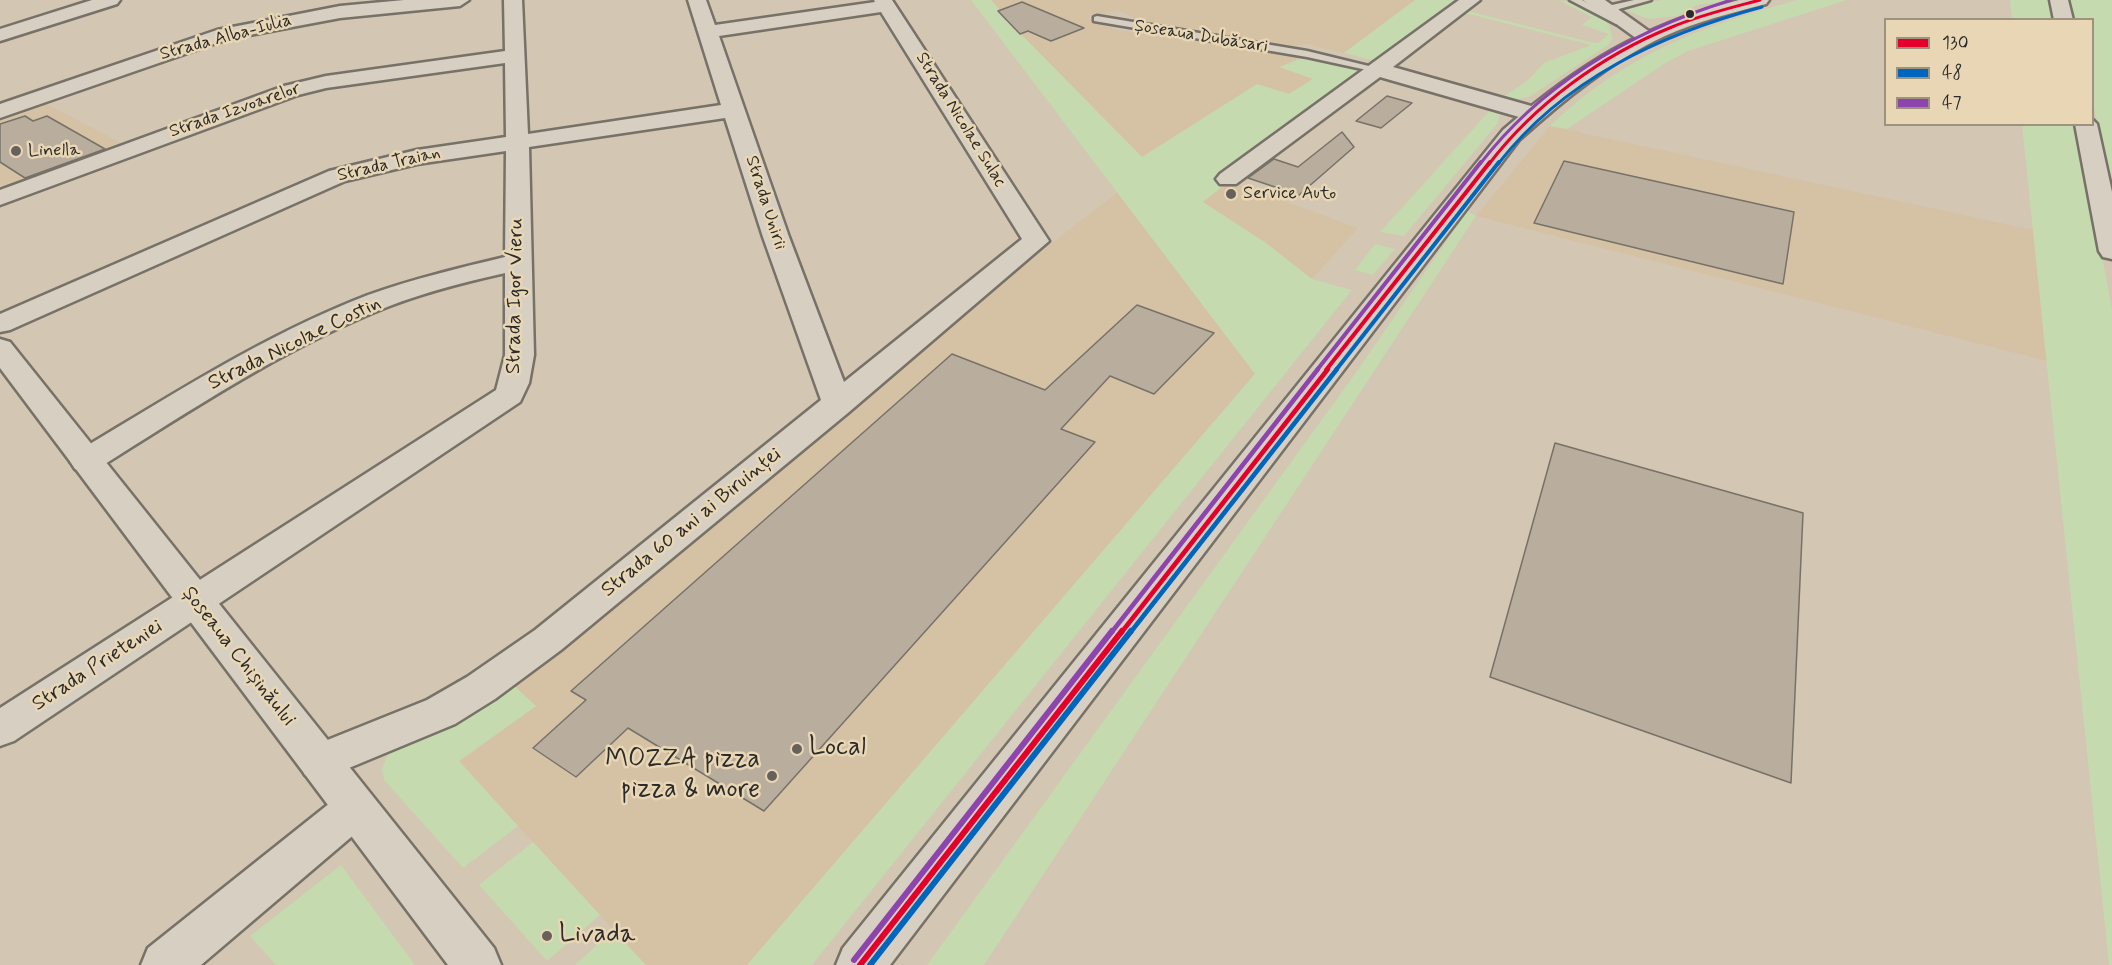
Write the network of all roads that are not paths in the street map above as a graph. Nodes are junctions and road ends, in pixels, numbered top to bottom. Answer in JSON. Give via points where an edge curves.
{"nodes":[{"id":1,"x":111,"y":0,"type":"edge"},
{"id":2,"x":460,"y":0,"type":"edge"},
{"id":3,"x":513,"y":0,"type":"edge"},
{"id":4,"x":697,"y":0,"type":"edge"},
{"id":5,"x":1471,"y":0,"type":"edge"},
{"id":6,"x":1575,"y":0,"type":"edge"},
{"id":7,"x":1592,"y":0,"type":"edge"},
{"id":8,"x":1646,"y":0,"type":"edge"},
{"id":9,"x":1760,"y":0,"type":"edge"},
{"id":10,"x":2059,"y":0,"type":"edge"},
{"id":11,"x":885,"y":3,"type":"edge"},
{"id":12,"x":354,"y":5,"type":"edge"},
{"id":13,"x":2064,"y":18,"type":"edge"},
{"id":14,"x":1097,"y":19,"type":"dead end"},
{"id":15,"x":1628,"y":24,"type":"junction"},
{"id":16,"x":708,"y":32,"type":"junction"},
{"id":17,"x":0,"y":35,"type":"edge"},
{"id":18,"x":515,"y":56,"type":"junction"},
{"id":19,"x":1376,"y":69,"type":"junction"},
{"id":20,"x":735,"y":110,"type":"junction"},
{"id":21,"x":0,"y":111,"type":"edge"},
{"id":22,"x":1534,"y":114,"type":"junction"},
{"id":23,"x":2086,"y":126,"type":"edge"},
{"id":24,"x":516,"y":141,"type":"junction"},
{"id":25,"x":1228,"y":179,"type":"dead end"},
{"id":26,"x":0,"y":198,"type":"edge"},
{"id":27,"x":1036,"y":241,"type":"joint"},
{"id":28,"x":2112,"y":250,"type":"edge"},
{"id":29,"x":519,"y":262,"type":"junction"},
{"id":30,"x":0,"y":324,"type":"edge"},
{"id":31,"x":0,"y":348,"type":"edge"},
{"id":32,"x":837,"y":405,"type":"junction"},
{"id":33,"x":86,"y":461,"type":"junction"},
{"id":34,"x":196,"y":602,"type":"junction"},
{"id":35,"x":0,"y":729,"type":"edge"},
{"id":36,"x":320,"y":762,"type":"junction"},
{"id":37,"x":355,"y":808,"type":"junction"},
{"id":38,"x":165,"y":965,"type":"edge"},
{"id":39,"x":477,"y":965,"type":"edge"},
{"id":40,"x":860,"y":965,"type":"edge"}],
"edges":[{"from":1,"to":17,"type":"main road"},
{"from":2,"to":12,"type":"main road","name":"Strada Alba-Iulia"},
{"from":3,"to":18,"type":"main road","name":"Strada Igor Vieru"},
{"from":4,"to":16,"type":"main road","name":"Strada Unirii"},
{"from":5,"to":19,"type":"main road"},
{"from":6,"to":15,"type":"lane"},
{"from":7,"to":15,"type":"main road"},
{"from":8,"to":15,"type":"lane","via":[[1615,7]]},
{"from":9,"to":15,"type":"main road","via":[[1692,20]]},
{"from":10,"to":13,"type":"main road"},
{"from":11,"to":16,"type":"main road"},
{"from":11,"to":27,"type":"main road","name":"Strada Nicolae Sulac"},
{"from":12,"to":21,"type":"main road","name":"Strada Alba-Iulia","via":[[206,39]]},
{"from":14,"to":19,"type":"lane","name":"Șoseaua Dubăsari","via":[[1167,34],[1306,53]]},
{"from":15,"to":22,"type":"main road","via":[[1585,74]]},
{"from":16,"to":20,"type":"main road","name":"Strada Unirii"},
{"from":18,"to":24,"type":"main road","name":"Strada Igor Vieru"},
{"from":18,"to":26,"type":"main road","name":"Strada Izvoarelor","via":[[291,90]]},
{"from":19,"to":22,"type":"main road","name":"Șoseaua Dubăsari"},
{"from":19,"to":25,"type":"main road"},
{"from":20,"to":24,"type":"main road","name":"Strada Traian"},
{"from":20,"to":32,"type":"main road","name":"Strada Unirii"},
{"from":22,"to":40,"type":"main road","via":[[1467,188]]},
{"from":23,"to":28,"type":"main road"},
{"from":24,"to":29,"type":"main road","name":"Strada Igor Vieru"},
{"from":24,"to":30,"type":"main road","name":"Strada Traian","via":[[417,157],[337,176]]},
{"from":27,"to":32,"type":"main road","name":"Strada 60 ani ai Biruinței"},
{"from":29,"to":33,"type":"main road","name":"Strada Nicolae Costin","via":[[359,309],[234,372]]},
{"from":29,"to":34,"type":"main road","name":"Strada Igor Vieru","via":[[516,376],[508,395]]},
{"from":31,"to":33,"type":"main road","name":"Șoseaua Chișinăului"},
{"from":32,"to":36,"type":"main road","name":"Strada 60 ani ai Biruinței","via":[[548,640],[481,688],[441,712]]},
{"from":33,"to":34,"type":"main road","name":"Șoseaua Chișinăului"},
{"from":34,"to":35,"type":"main road","name":"Strada Prieteniei"},
{"from":34,"to":36,"type":"main road","name":"Șoseaua Chișinăului"},
{"from":36,"to":37,"type":"main road","name":"Șoseaua Chișinăului"},
{"from":37,"to":38,"type":"main road"},
{"from":37,"to":39,"type":"main road","name":"Șoseaua Chișinăului"}]}
